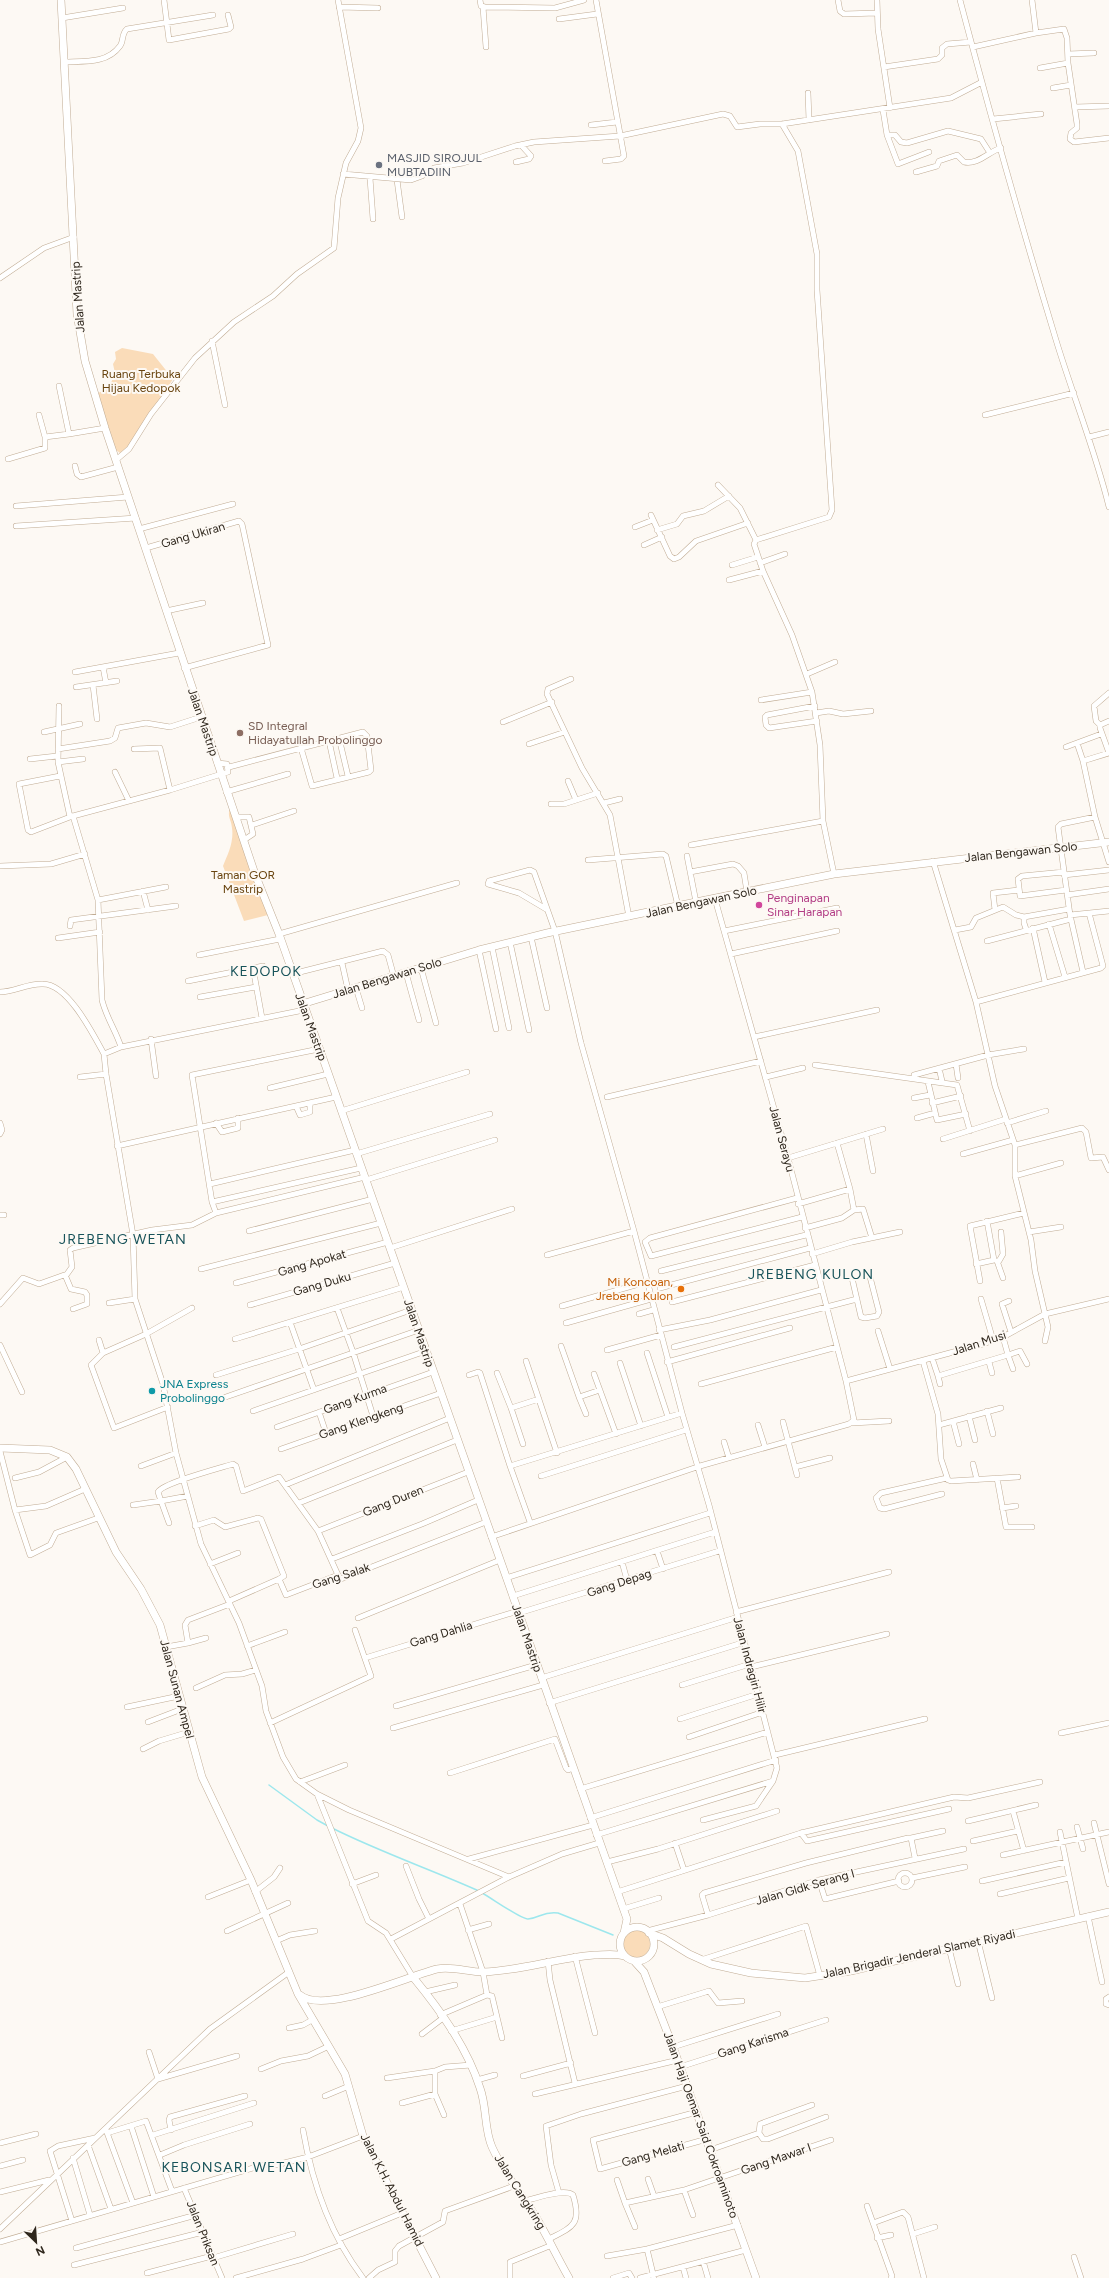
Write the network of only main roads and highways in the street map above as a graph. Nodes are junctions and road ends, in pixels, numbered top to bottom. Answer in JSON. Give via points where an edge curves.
{"nodes":[{"id":1,"x":61,"y":0,"type":"edge"},
{"id":2,"x":1106,"y":842,"type":"edge"},
{"id":3,"x":303,"y":1008,"type":"junction"},
{"id":4,"x":0,"y":1449,"type":"edge"},
{"id":5,"x":1109,"y":1914,"type":"edge"},
{"id":6,"x":627,"y":1919,"type":"junction"},
{"id":7,"x":638,"y":1928,"type":"junction"},
{"id":8,"x":648,"y":1932,"type":"junction"},
{"id":9,"x":624,"y":1933,"type":"junction"},
{"id":10,"x":663,"y":1938,"type":"junction"},
{"id":11,"x":653,"y":1941,"type":"junction"},
{"id":12,"x":620,"y":1946,"type":"junction"},
{"id":13,"x":609,"y":1954,"type":"junction"},
{"id":14,"x":624,"y":1956,"type":"junction"},
{"id":15,"x":645,"y":1959,"type":"junction"},
{"id":16,"x":634,"y":1961,"type":"junction"},
{"id":17,"x":644,"y":1972,"type":"junction"},
{"id":18,"x":413,"y":1977,"type":"junction"},
{"id":19,"x":298,"y":1994,"type":"junction"},
{"id":20,"x":315,"y":2000,"type":"junction"},
{"id":21,"x":307,"y":2011,"type":"junction"},
{"id":22,"x":436,"y":2278,"type":"edge"},
{"id":23,"x":570,"y":2278,"type":"edge"},
{"id":24,"x":756,"y":2278,"type":"edge"}],
"edges":[{"from":1,"to":3,"type":"main road","name":"Jalan Mastrip","via":[[77,314],[85,361],[184,668],[226,792],[280,936]]},
{"from":2,"to":3,"type":"main road","name":"Jalan Bengawan Solo","via":[[834,874],[554,931],[479,950],[352,989]]},
{"from":3,"to":6,"type":"main road","name":"Jalan Mastrip","via":[[513,1596],[559,1739],[573,1768]]},
{"from":4,"to":19,"type":"main road","name":"Jalan Sunan Ampel","via":[[50,1450],[67,1457],[76,1469],[116,1552],[177,1645],[178,1696],[202,1777],[250,1880]]},
{"from":5,"to":10,"type":"main road","name":"Jalan Brigadir Jenderal Slamet Riyadi","via":[[1088,1916],[820,1976],[792,1977],[751,1973],[700,1960]]},
{"from":6,"to":7,"type":"main road"},
{"from":6,"to":9,"type":"main road","name":"Jalan Mastrip"},
{"from":7,"to":8,"type":"main road"},
{"from":7,"to":9,"type":"main road"},
{"from":8,"to":10,"type":"main road","name":"Jalan Brigadir Jenderal Slamet Riyadi"},
{"from":8,"to":11,"type":"main road"},
{"from":9,"to":12,"type":"main road"},
{"from":10,"to":11,"type":"main road"},
{"from":11,"to":15,"type":"main road","via":[[652,1952]]},
{"from":12,"to":13,"type":"main road"},
{"from":12,"to":14,"type":"main road"},
{"from":13,"to":14,"type":"main road"},
{"from":13,"to":18,"type":"main road","via":[[575,1956],[483,1972],[438,1969]]},
{"from":14,"to":16,"type":"main road"},
{"from":15,"to":16,"type":"main road"},
{"from":15,"to":17,"type":"main road"},
{"from":16,"to":17,"type":"main road"},
{"from":17,"to":24,"type":"main road","name":"Jalan Haji Oemar Said Cokroaminoto"},
{"from":18,"to":20,"type":"main road","via":[[356,1995]]},
{"from":18,"to":23,"type":"main road","name":"Jalan Cangkring","via":[[442,2016],[471,2065],[482,2092],[489,2139],[502,2166],[551,2242]]},
{"from":19,"to":20,"type":"main road","via":[[307,2000]]},
{"from":19,"to":21,"type":"main road","name":"Jalan K.H. Abdul Hamid"},
{"from":20,"to":21,"type":"main road"},
{"from":21,"to":22,"type":"main road","name":"Jalan K.H. Abdul Hamid","via":[[341,2066],[363,2136]]}]}
